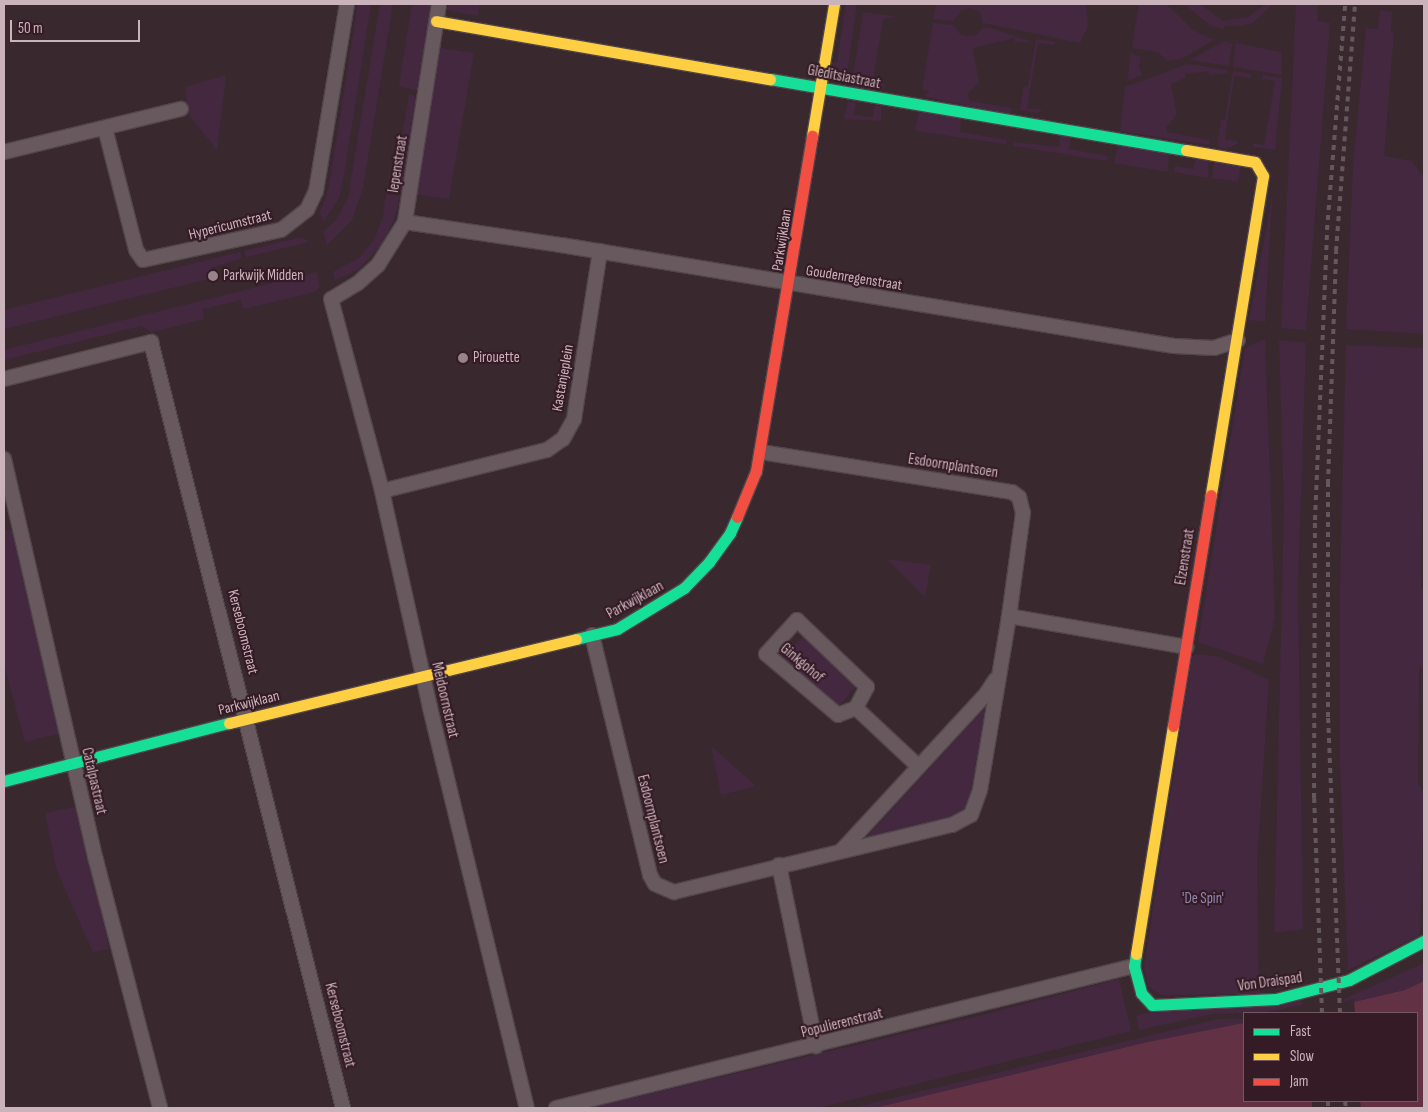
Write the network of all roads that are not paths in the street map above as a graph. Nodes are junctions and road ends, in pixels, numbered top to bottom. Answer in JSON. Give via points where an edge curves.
{"nodes":[{"id":1,"x":347,"y":4,"type":"edge"},
{"id":2,"x":439,"y":4,"type":"edge"},
{"id":3,"x":834,"y":4,"type":"edge"},
{"id":4,"x":436,"y":21,"type":"junction"},
{"id":5,"x":821,"y":89,"type":"junction"},
{"id":6,"x":181,"y":109,"type":"dead end"},
{"id":7,"x":105,"y":128,"type":"junction"},
{"id":8,"x":4,"y":152,"type":"edge"},
{"id":9,"x":1248,"y":159,"type":"joint"},
{"id":10,"x":405,"y":222,"type":"junction"},
{"id":11,"x":600,"y":251,"type":"junction"},
{"id":12,"x":790,"y":284,"type":"junction"},
{"id":13,"x":331,"y":299,"type":"joint"},
{"id":14,"x":1238,"y":340,"type":"junction"},
{"id":15,"x":4,"y":379,"type":"edge"},
{"id":16,"x":761,"y":452,"type":"junction"},
{"id":17,"x":4,"y":460,"type":"edge"},
{"id":18,"x":382,"y":491,"type":"junction"},
{"id":19,"x":1009,"y":616,"type":"junction"},
{"id":20,"x":592,"y":635,"type":"junction"},
{"id":21,"x":1186,"y":647,"type":"junction"},
{"id":22,"x":422,"y":674,"type":"junction"},
{"id":23,"x":998,"y":676,"type":"junction"},
{"id":24,"x":856,"y":708,"type":"junction"},
{"id":25,"x":247,"y":718,"type":"junction"},
{"id":26,"x":74,"y":764,"type":"junction"},
{"id":27,"x":918,"y":766,"type":"junction"},
{"id":28,"x":4,"y":781,"type":"edge"},
{"id":29,"x":842,"y":850,"type":"junction"},
{"id":30,"x":779,"y":865,"type":"junction"},
{"id":31,"x":1424,"y":941,"type":"edge"},
{"id":32,"x":1134,"y":966,"type":"junction"},
{"id":33,"x":816,"y":1046,"type":"junction"},
{"id":34,"x":160,"y":1108,"type":"edge"},
{"id":35,"x":343,"y":1108,"type":"edge"},
{"id":36,"x":527,"y":1108,"type":"edge"},
{"id":37,"x":556,"y":1108,"type":"edge"}],
"edges":[{"from":1,"to":7,"type":"street","name":"Hypericumstraat","via":[[316,191],[307,210],[281,230],[142,260],[136,250]]},
{"from":2,"to":4,"type":"street","name":"Iepenstraat"},
{"from":3,"to":5,"type":"street","name":"Parkwijklaan"},
{"from":4,"to":5,"type":"street","name":"Gleditsiastraat"},
{"from":4,"to":10,"type":"street","name":"Iepenstraat"},
{"from":5,"to":9,"type":"street","name":"Gleditsiastraat"},
{"from":5,"to":12,"type":"street","name":"Parkwijklaan"},
{"from":6,"to":7,"type":"street"},
{"from":7,"to":8,"type":"street"},
{"from":9,"to":14,"type":"street","name":"Elzenstraat","via":[[1261,168],[1263,176]]},
{"from":10,"to":11,"type":"street","name":"Goudenregenstraat"},
{"from":10,"to":13,"type":"street","name":"Iepenstraat","via":[[378,265],[358,283]]},
{"from":11,"to":12,"type":"street","name":"Goudenregenstraat"},
{"from":11,"to":18,"type":"street","name":"Kastanjeplein","via":[[574,419],[562,438],[548,450]]},
{"from":12,"to":14,"type":"street","name":"Goudenregenstraat","via":[[1174,346],[1214,348]]},
{"from":12,"to":16,"type":"street","name":"Parkwijklaan"},
{"from":13,"to":18,"type":"street","name":"Meidoornstraat"},
{"from":14,"to":21,"type":"street","name":"Elzenstraat"},
{"from":15,"to":25,"type":"street","name":"Kerseboomstraat","via":[[151,342]]},
{"from":16,"to":19,"type":"street","name":"Esdoornplantsoen","via":[[1012,492],[1019,497],[1023,513]]},
{"from":16,"to":20,"type":"street","name":"Parkwijklaan","via":[[740,514],[699,574],[670,599],[635,620],[617,629]]},
{"from":17,"to":26,"type":"street","name":"Catalpastraat"},
{"from":18,"to":22,"type":"street","name":"Meidoornstraat"},
{"from":19,"to":21,"type":"street"},
{"from":19,"to":23,"type":"street","name":"Esdoornplantsoen"},
{"from":20,"to":22,"type":"street","name":"Parkwijklaan"},
{"from":20,"to":30,"type":"street","name":"Esdoornplantsoen","via":[[655,884],[674,892]]},
{"from":21,"to":32,"type":"street","name":"Elzenstraat"},
{"from":22,"to":25,"type":"street","name":"Parkwijklaan"},
{"from":22,"to":36,"type":"street","name":"Meidoornstraat"},
{"from":23,"to":27,"type":"street","name":"Esdoornplantsoen","via":[[986,694]]},
{"from":23,"to":29,"type":"street","name":"Esdoornplantsoen","via":[[980,790],[972,815],[952,825]]},
{"from":24,"to":24,"type":"street","name":"Ginkgohof","via":[[867,686],[797,620],[766,654],[838,715]]},
{"from":24,"to":27,"type":"street"},
{"from":25,"to":26,"type":"street","name":"Parkwijklaan"},
{"from":25,"to":35,"type":"street","name":"Kerseboomstraat"},
{"from":26,"to":28,"type":"street","name":"Parkwijklaan"},
{"from":26,"to":34,"type":"street","name":"Catalpastraat"},
{"from":27,"to":29,"type":"street","name":"Esdoornplantsoen"},
{"from":29,"to":30,"type":"street","name":"Esdoornplantsoen"},
{"from":30,"to":33,"type":"street"},
{"from":31,"to":32,"type":"street","name":"Von Draispad","via":[[1349,980],[1268,1000],[1152,1005],[1141,993]]},
{"from":32,"to":33,"type":"street","name":"Populierenstraat"},
{"from":33,"to":37,"type":"street","name":"Populierenstraat"}]}
